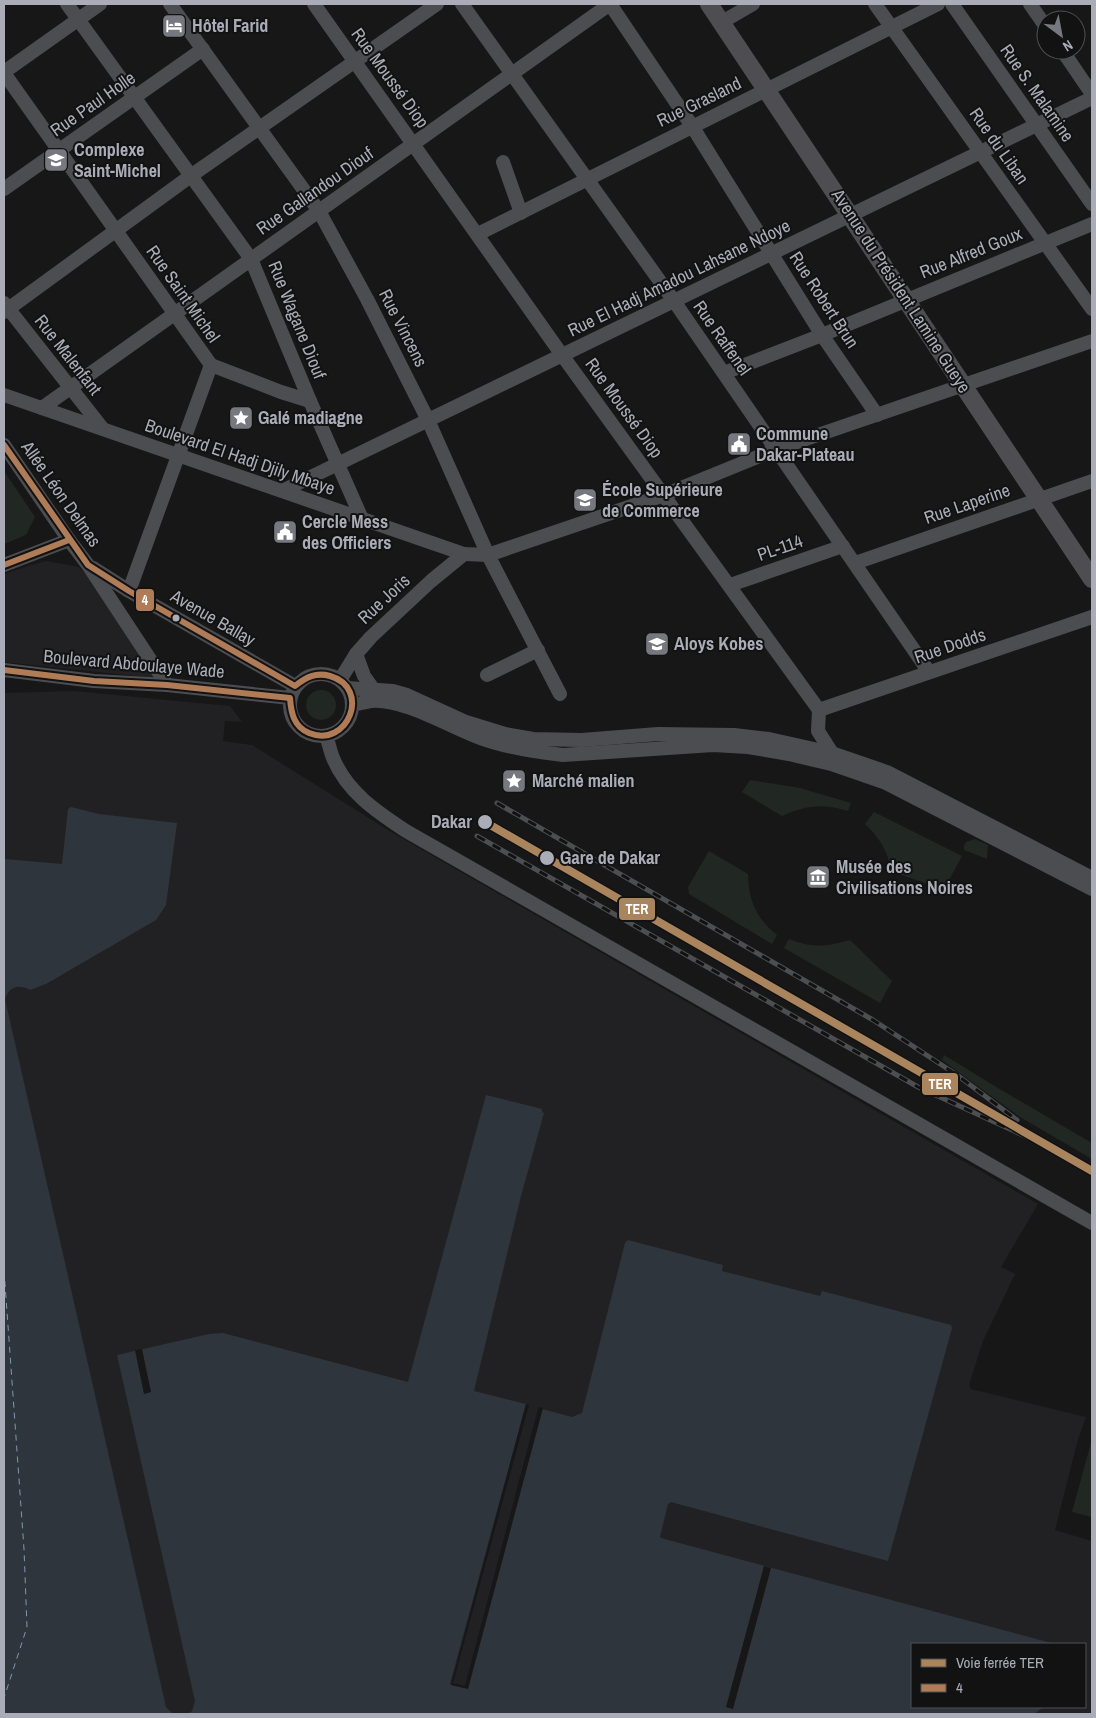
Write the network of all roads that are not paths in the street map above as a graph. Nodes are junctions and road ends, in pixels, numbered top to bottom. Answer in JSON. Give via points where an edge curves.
{"nodes":[{"id":1,"x":67,"y":4,"type":"edge"},
{"id":2,"x":100,"y":4,"type":"edge"},
{"id":3,"x":170,"y":4,"type":"edge"},
{"id":4,"x":314,"y":4,"type":"edge"},
{"id":5,"x":437,"y":4,"type":"edge"},
{"id":6,"x":462,"y":4,"type":"edge"},
{"id":7,"x":610,"y":4,"type":"edge"},
{"id":8,"x":709,"y":4,"type":"edge"},
{"id":9,"x":753,"y":4,"type":"edge"},
{"id":10,"x":875,"y":4,"type":"edge"},
{"id":11,"x":938,"y":4,"type":"edge"},
{"id":12,"x":952,"y":4,"type":"edge"},
{"id":13,"x":78,"y":19,"type":"junction"},
{"id":14,"x":722,"y":22,"type":"junction"},
{"id":15,"x":892,"y":27,"type":"junction"},
{"id":16,"x":203,"y":49,"type":"junction"},
{"id":17,"x":1069,"y":60,"type":"edge"},
{"id":18,"x":355,"y":61,"type":"junction"},
{"id":19,"x":4,"y":72,"type":"edge"},
{"id":20,"x":512,"y":73,"type":"junction"},
{"id":21,"x":767,"y":89,"type":"junction"},
{"id":22,"x":1092,"y":96,"type":"edge"},
{"id":23,"x":135,"y":97,"type":"junction"},
{"id":24,"x":1036,"y":125,"type":"junction"},
{"id":25,"x":692,"y":126,"type":"junction"},
{"id":26,"x":260,"y":128,"type":"junction"},
{"id":27,"x":414,"y":143,"type":"junction"},
{"id":28,"x":59,"y":150,"type":"junction"},
{"id":29,"x":980,"y":152,"type":"junction"},
{"id":30,"x":503,"y":162,"type":"dead end"},
{"id":31,"x":192,"y":176,"type":"junction"},
{"id":32,"x":588,"y":179,"type":"junction"},
{"id":33,"x":4,"y":189,"type":"edge"},
{"id":34,"x":1092,"y":204,"type":"edge"},
{"id":35,"x":319,"y":211,"type":"junction"},
{"id":36,"x":521,"y":213,"type":"junction"},
{"id":37,"x":851,"y":215,"type":"junction"},
{"id":38,"x":1092,"y":224,"type":"edge"},
{"id":39,"x":116,"y":231,"type":"junction"},
{"id":40,"x":478,"y":234,"type":"junction"},
{"id":41,"x":1045,"y":243,"type":"junction"},
{"id":42,"x":771,"y":254,"type":"junction"},
{"id":43,"x":252,"y":259,"type":"junction"},
{"id":44,"x":906,"y":299,"type":"junction"},
{"id":45,"x":674,"y":301,"type":"junction"},
{"id":46,"x":5,"y":308,"type":"edge"},
{"id":47,"x":1092,"y":309,"type":"edge"},
{"id":48,"x":174,"y":314,"type":"junction"},
{"id":49,"x":822,"y":335,"type":"junction"},
{"id":50,"x":1092,"y":341,"type":"edge"},
{"id":51,"x":562,"y":355,"type":"junction"},
{"id":52,"x":211,"y":365,"type":"junction"},
{"id":53,"x":724,"y":373,"type":"junction"},
{"id":54,"x":963,"y":386,"type":"junction"},
{"id":55,"x":70,"y":388,"type":"junction"},
{"id":56,"x":4,"y":395,"type":"edge"},
{"id":57,"x":310,"y":401,"type":"junction"},
{"id":58,"x":42,"y":408,"type":"junction"},
{"id":59,"x":877,"y":414,"type":"junction"},
{"id":60,"x":428,"y":420,"type":"junction"},
{"id":61,"x":104,"y":430,"type":"junction"},
{"id":62,"x":4,"y":445,"type":"edge"},
{"id":63,"x":777,"y":449,"type":"junction"},
{"id":64,"x":179,"y":455,"type":"junction"},
{"id":65,"x":338,"y":464,"type":"junction"},
{"id":66,"x":1092,"y":481,"type":"edge"},
{"id":67,"x":282,"y":491,"type":"junction"},
{"id":68,"x":664,"y":495,"type":"junction"},
{"id":69,"x":1040,"y":499,"type":"junction"},
{"id":70,"x":362,"y":519,"type":"junction"},
{"id":71,"x":69,"y":540,"type":"junction"},
{"id":72,"x":843,"y":546,"type":"junction"},
{"id":73,"x":464,"y":554,"type":"junction"},
{"id":74,"x":488,"y":555,"type":"junction"},
{"id":75,"x":855,"y":563,"type":"junction"},
{"id":76,"x":4,"y":565,"type":"edge"},
{"id":77,"x":88,"y":565,"type":"junction"},
{"id":78,"x":1092,"y":579,"type":"edge"},
{"id":79,"x":730,"y":585,"type":"junction"},
{"id":80,"x":129,"y":591,"type":"junction"},
{"id":81,"x":1092,"y":617,"type":"edge"},
{"id":82,"x":538,"y":650,"type":"junction"},
{"id":83,"x":356,"y":654,"type":"junction"},
{"id":84,"x":4,"y":670,"type":"edge"},
{"id":85,"x":929,"y":672,"type":"junction"},
{"id":86,"x":487,"y":676,"type":"dead end"},
{"id":87,"x":344,"y":684,"type":"junction"},
{"id":88,"x":167,"y":685,"type":"junction"},
{"id":89,"x":374,"y":690,"type":"junction"},
{"id":90,"x":293,"y":692,"type":"junction"},
{"id":91,"x":560,"y":694,"type":"dead end"},
{"id":92,"x":352,"y":705,"type":"junction"},
{"id":93,"x":819,"y":710,"type":"junction"},
{"id":94,"x":818,"y":730,"type":"junction"},
{"id":95,"x":326,"y":736,"type":"junction"},
{"id":96,"x":803,"y":746,"type":"junction"},
{"id":97,"x":832,"y":753,"type":"junction"},
{"id":98,"x":1092,"y":878,"type":"edge"},
{"id":99,"x":1092,"y":889,"type":"edge"},
{"id":100,"x":1092,"y":1224,"type":"edge"}],
"edges":[{"from":1,"to":13,"type":"street","name":"Rue Wagane Diouf"},
{"from":2,"to":13,"type":"street"},
{"from":3,"to":16,"type":"street","name":"Rue Vincens"},
{"from":4,"to":18,"type":"street","name":"Rue Moussé Diop"},
{"from":5,"to":18,"type":"street"},
{"from":6,"to":20,"type":"street","name":"Rue Raffenel"},
{"from":7,"to":20,"type":"street","name":"Rue Gallandou Diouf"},
{"from":7,"to":25,"type":"street","name":"Rue Robert Brun"},
{"from":8,"to":14,"type":"main road","name":"Avenue du Président Lamine Gueye"},
{"from":9,"to":14,"type":"street"},
{"from":10,"to":15,"type":"street","name":"Rue du Liban"},
{"from":11,"to":15,"type":"street","name":"Rue Grasland"},
{"from":12,"to":24,"type":"street","name":"Rue S. Malamine"},
{"from":13,"to":19,"type":"street"},
{"from":13,"to":23,"type":"street","name":"Rue Wagane Diouf"},
{"from":14,"to":21,"type":"main road","name":"Avenue du Président Lamine Gueye"},
{"from":15,"to":21,"type":"street","name":"Rue Grasland"},
{"from":15,"to":29,"type":"street","name":"Rue du Liban"},
{"from":16,"to":23,"type":"street","name":"Rue Paul Holle"},
{"from":16,"to":26,"type":"street","name":"Rue Vincens"},
{"from":17,"to":22,"type":"street"},
{"from":18,"to":26,"type":"street"},
{"from":18,"to":27,"type":"street","name":"Rue Moussé Diop"},
{"from":19,"to":28,"type":"street","name":"Rue Saint Michel"},
{"from":20,"to":27,"type":"street","name":"Rue Gallandou Diouf"},
{"from":20,"to":32,"type":"street","name":"Rue Raffenel"},
{"from":21,"to":25,"type":"street","name":"Rue Grasland"},
{"from":21,"to":37,"type":"main road","name":"Avenue du Président Lamine Gueye"},
{"from":22,"to":24,"type":"street","name":"Rue El Hadj Amadou Lahsane Ndoye"},
{"from":23,"to":28,"type":"street","name":"Rue Paul Holle"},
{"from":23,"to":31,"type":"street","name":"Rue Wagane Diouf"},
{"from":24,"to":29,"type":"street","name":"Rue El Hadj Amadou Lahsane Ndoye"},
{"from":24,"to":34,"type":"street","name":"Rue S. Malamine"},
{"from":25,"to":32,"type":"street","name":"Rue Grasland"},
{"from":25,"to":42,"type":"street","name":"Rue Robert Brun"},
{"from":26,"to":31,"type":"street"},
{"from":26,"to":35,"type":"street","name":"Rue Vincens"},
{"from":27,"to":35,"type":"street","name":"Rue Gallandou Diouf"},
{"from":27,"to":40,"type":"street","name":"Rue Moussé Diop"},
{"from":28,"to":33,"type":"street","name":"Rue Paul Holle"},
{"from":28,"to":39,"type":"street","name":"Rue Saint Michel"},
{"from":29,"to":37,"type":"street","name":"Rue El Hadj Amadou Lahsane Ndoye"},
{"from":29,"to":41,"type":"street","name":"Rue du Liban"},
{"from":30,"to":36,"type":"street"},
{"from":31,"to":39,"type":"street"},
{"from":31,"to":43,"type":"street","name":"Rue Wagane Diouf"},
{"from":32,"to":36,"type":"street","name":"Rue Grasland"},
{"from":32,"to":45,"type":"street","name":"Rue Raffenel"},
{"from":35,"to":43,"type":"street","name":"Rue Gallandou Diouf"},
{"from":35,"to":60,"type":"street","name":"Rue Vincens"},
{"from":36,"to":40,"type":"street","name":"Rue Grasland"},
{"from":37,"to":42,"type":"street","name":"Rue El Hadj Amadou Lahsane Ndoye"},
{"from":37,"to":44,"type":"main road","name":"Avenue du Président Lamine Gueye"},
{"from":38,"to":41,"type":"street","name":"Rue Alfred Goux"},
{"from":39,"to":46,"type":"street"},
{"from":39,"to":48,"type":"street","name":"Rue Saint Michel"},
{"from":40,"to":51,"type":"street","name":"Rue Moussé Diop"},
{"from":41,"to":44,"type":"street","name":"Rue Alfred Goux"},
{"from":41,"to":47,"type":"street","name":"Rue du Liban"},
{"from":42,"to":45,"type":"street","name":"Rue El Hadj Amadou Lahsane Ndoye"},
{"from":42,"to":49,"type":"street","name":"Rue Robert Brun"},
{"from":43,"to":48,"type":"street","name":"Rue Gallandou Diouf"},
{"from":43,"to":57,"type":"street","name":"Rue Wagane Diouf"},
{"from":44,"to":49,"type":"street","name":"Rue Alfred Goux"},
{"from":44,"to":54,"type":"main road","name":"Avenue du Président Lamine Gueye"},
{"from":45,"to":51,"type":"street","name":"Rue El Hadj Amadou Lahsane Ndoye"},
{"from":45,"to":53,"type":"street","name":"Rue Raffenel"},
{"from":46,"to":55,"type":"street","name":"Rue Malenfant"},
{"from":48,"to":52,"type":"street","name":"Rue Saint Michel"},
{"from":48,"to":55,"type":"street","name":"Rue Gallandou Diouf"},
{"from":49,"to":53,"type":"street","name":"Rue Alfred Goux"},
{"from":49,"to":59,"type":"street","name":"Rue Robert Brun"},
{"from":50,"to":54,"type":"street"},
{"from":51,"to":60,"type":"street","name":"Rue El Hadj Amadou Lahsane Ndoye"},
{"from":51,"to":68,"type":"street","name":"Rue Moussé Diop"},
{"from":52,"to":57,"type":"street"},
{"from":52,"to":64,"type":"street","name":"Rue Saint Michel"},
{"from":53,"to":63,"type":"street","name":"Rue Raffenel"},
{"from":54,"to":59,"type":"street"},
{"from":54,"to":69,"type":"main road","name":"Avenue du Président Lamine Gueye"},
{"from":55,"to":58,"type":"street","name":"Rue Gallandou Diouf"},
{"from":55,"to":61,"type":"street","name":"Rue Malenfant"},
{"from":56,"to":58,"type":"street","name":"Boulevard El Hadj Djily Mbaye"},
{"from":57,"to":65,"type":"street","name":"Rue Wagane Diouf"},
{"from":58,"to":61,"type":"street","name":"Boulevard El Hadj Djily Mbaye"},
{"from":59,"to":63,"type":"street"},
{"from":60,"to":65,"type":"street","name":"Rue El Hadj Amadou Lahsane Ndoye"},
{"from":60,"to":74,"type":"street","name":"Rue Vincens"},
{"from":61,"to":64,"type":"street","name":"Boulevard El Hadj Djily Mbaye"},
{"from":62,"to":71,"type":"street","name":"Allée Léon Delmas"},
{"from":63,"to":68,"type":"street"},
{"from":63,"to":72,"type":"street","name":"Rue Raffenel"},
{"from":64,"to":67,"type":"street","name":"Boulevard El Hadj Djily Mbaye"},
{"from":64,"to":80,"type":"street","name":"Rue Saint Michel"},
{"from":65,"to":67,"type":"street","name":"Rue El Hadj Amadou Lahsane Ndoye"},
{"from":65,"to":70,"type":"street","name":"Rue Wagane Diouf"},
{"from":66,"to":69,"type":"street","name":"Rue Laperine"},
{"from":67,"to":70,"type":"street","name":"Boulevard El Hadj Djily Mbaye"},
{"from":68,"to":74,"type":"street"},
{"from":68,"to":79,"type":"street","name":"Rue Moussé Diop"},
{"from":69,"to":75,"type":"street","name":"Rue Laperine"},
{"from":69,"to":78,"type":"main road","name":"Avenue du Président Lamine Gueye"},
{"from":70,"to":73,"type":"street","name":"Boulevard El Hadj Djily Mbaye"},
{"from":71,"to":76,"type":"street"},
{"from":71,"to":77,"type":"street","name":"Allée Léon Delmas"},
{"from":72,"to":75,"type":"street","name":"Rue Raffenel"},
{"from":72,"to":79,"type":"street","name":"PL-114"},
{"from":73,"to":74,"type":"street","name":"Boulevard El Hadj Djily Mbaye"},
{"from":73,"to":83,"type":"street","name":"Rue Joris","via":[[431,581]]},
{"from":74,"to":82,"type":"street","name":"Rue Vincens"},
{"from":75,"to":85,"type":"street","name":"Rue Raffenel"},
{"from":77,"to":80,"type":"street","name":"Avenue Ballay"},
{"from":77,"to":88,"type":"street","name":"Allée Léon Delmas"},
{"from":79,"to":93,"type":"street","name":"Rue Moussé Diop"},
{"from":80,"to":90,"type":"street","name":"Avenue Ballay"},
{"from":81,"to":85,"type":"street","name":"Rue Dodds"},
{"from":82,"to":86,"type":"street"},
{"from":82,"to":91,"type":"street","name":"Rue Vincens"},
{"from":83,"to":87,"type":"street","name":"Rue Joris"},
{"from":83,"to":89,"type":"street","via":[[364,676]]},
{"from":84,"to":88,"type":"street","name":"Boulevard Abdoulaye Wade","via":[[94,681]]},
{"from":85,"to":93,"type":"street","name":"Rue Dodds"},
{"from":87,"to":89,"type":"street"},
{"from":87,"to":90,"type":"street","via":[[331,675],[320,673],[303,678]]},
{"from":87,"to":92,"type":"street"},
{"from":88,"to":90,"type":"street","name":"Boulevard Abdoulaye Wade"},
{"from":89,"to":96,"type":"street","via":[[407,695],[466,722],[533,739],[697,734],[743,736]]},
{"from":90,"to":95,"type":"street","via":[[290,714],[298,727],[311,735]]},
{"from":92,"to":95,"type":"street","via":[[351,714],[342,728]]},
{"from":92,"to":99,"type":"street","via":[[372,701],[404,706],[508,747],[554,754],[713,745],[789,754],[886,782]]},
{"from":93,"to":94,"type":"street"},
{"from":94,"to":96,"type":"street"},
{"from":94,"to":97,"type":"street"},
{"from":95,"to":100,"type":"street","via":[[339,770],[354,791],[377,812],[406,831]]},
{"from":96,"to":97,"type":"street"},
{"from":97,"to":98,"type":"street","via":[[887,772]]}]}
